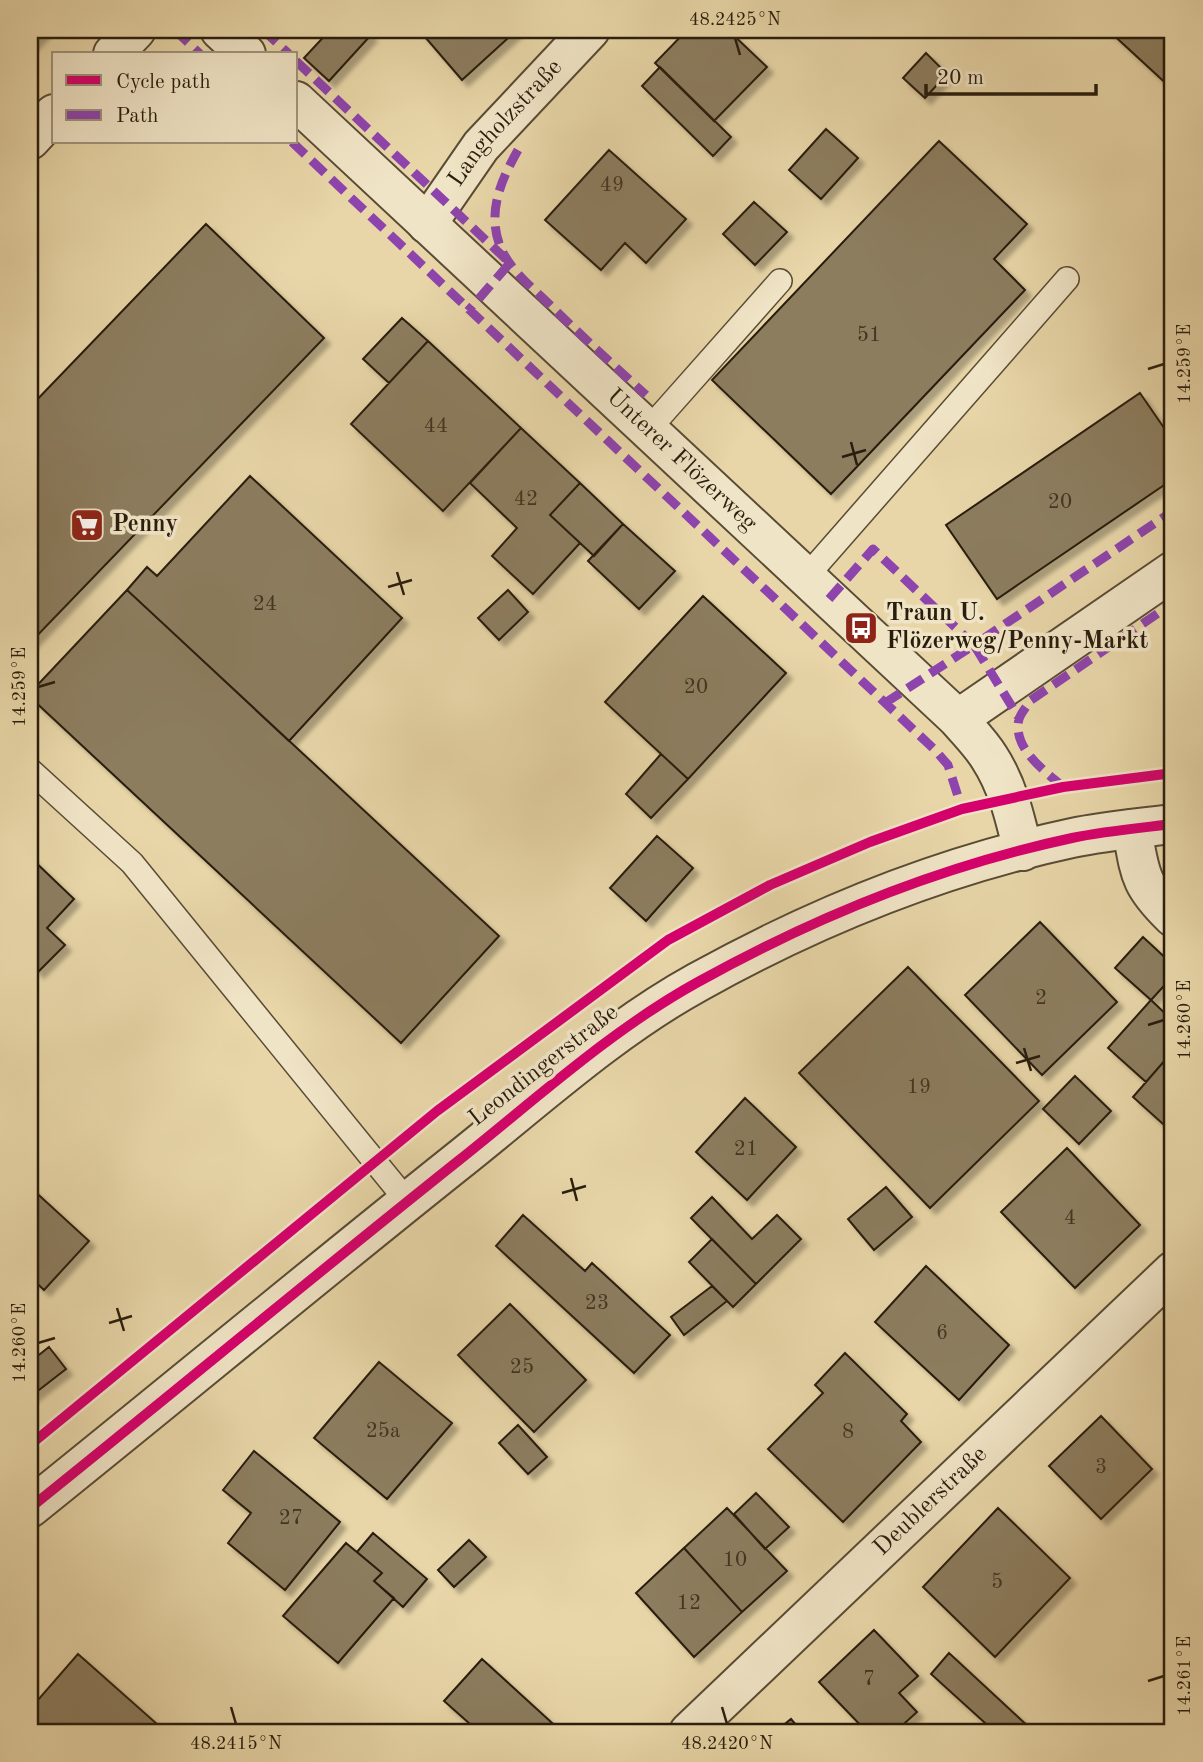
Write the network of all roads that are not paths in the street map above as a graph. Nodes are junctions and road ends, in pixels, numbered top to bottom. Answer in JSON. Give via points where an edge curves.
{"nodes":[{"id":1,"x":136,"y":30,"type":"edge"},
{"id":2,"x":220,"y":30,"type":"edge"},
{"id":3,"x":590,"y":30,"type":"edge"},
{"id":4,"x":115,"y":52,"type":"edge"},
{"id":5,"x":244,"y":52,"type":"edge"},
{"id":6,"x":298,"y":103,"type":"edge"},
{"id":7,"x":52,"y":116,"type":"edge"},
{"id":8,"x":30,"y":139,"type":"edge"},
{"id":9,"x":427,"y":224,"type":"junction"},
{"id":10,"x":1067,"y":279,"type":"dead end"},
{"id":11,"x":780,"y":281,"type":"dead end"},
{"id":12,"x":648,"y":430,"type":"junction"},
{"id":13,"x":1173,"y":571,"type":"edge"},
{"id":14,"x":806,"y":577,"type":"junction"},
{"id":15,"x":958,"y":719,"type":"junction"},
{"id":16,"x":30,"y":770,"type":"edge"},
{"id":17,"x":1173,"y":824,"type":"edge"},
{"id":18,"x":1132,"y":829,"type":"junction"},
{"id":19,"x":1023,"y":851,"type":"junction"},
{"id":20,"x":1173,"y":917,"type":"edge"},
{"id":21,"x":408,"y":1201,"type":"junction"},
{"id":22,"x":1173,"y":1271,"type":"edge"},
{"id":23,"x":30,"y":1508,"type":"edge"},
{"id":24,"x":689,"y":1732,"type":"edge"}],
"edges":[{"from":1,"to":4,"type":"street"},
{"from":2,"to":5,"type":"street"},
{"from":3,"to":9,"type":"street","name":"Langholzstraße","via":[[481,146]]},
{"from":6,"to":9,"type":"street","name":"Unterer Flözerweg"},
{"from":7,"to":8,"type":"street"},
{"from":9,"to":12,"type":"street","name":"Unterer Flözerweg"},
{"from":10,"to":14,"type":"lane"},
{"from":11,"to":12,"type":"lane"},
{"from":12,"to":14,"type":"street","name":"Unterer Flözerweg"},
{"from":13,"to":15,"type":"street"},
{"from":14,"to":15,"type":"street","name":"Unterer Flözerweg"},
{"from":15,"to":19,"type":"street","name":"Unterer Flözerweg","via":[[989,757],[1003,784]]},
{"from":16,"to":21,"type":"lane","via":[[132,863]]},
{"from":17,"to":18,"type":"street","name":"Leondingerstraße"},
{"from":18,"to":19,"type":"street","name":"Leondingerstraße"},
{"from":18,"to":20,"type":"street","via":[[1139,873],[1151,896]]},
{"from":19,"to":21,"type":"street","name":"Leondingerstraße","via":[[899,888],[832,915],[696,983],[642,1016],[564,1075]]},
{"from":21,"to":23,"type":"street","name":"Leondingerstraße"},
{"from":22,"to":24,"type":"street","name":"Deublerstraße"}]}
